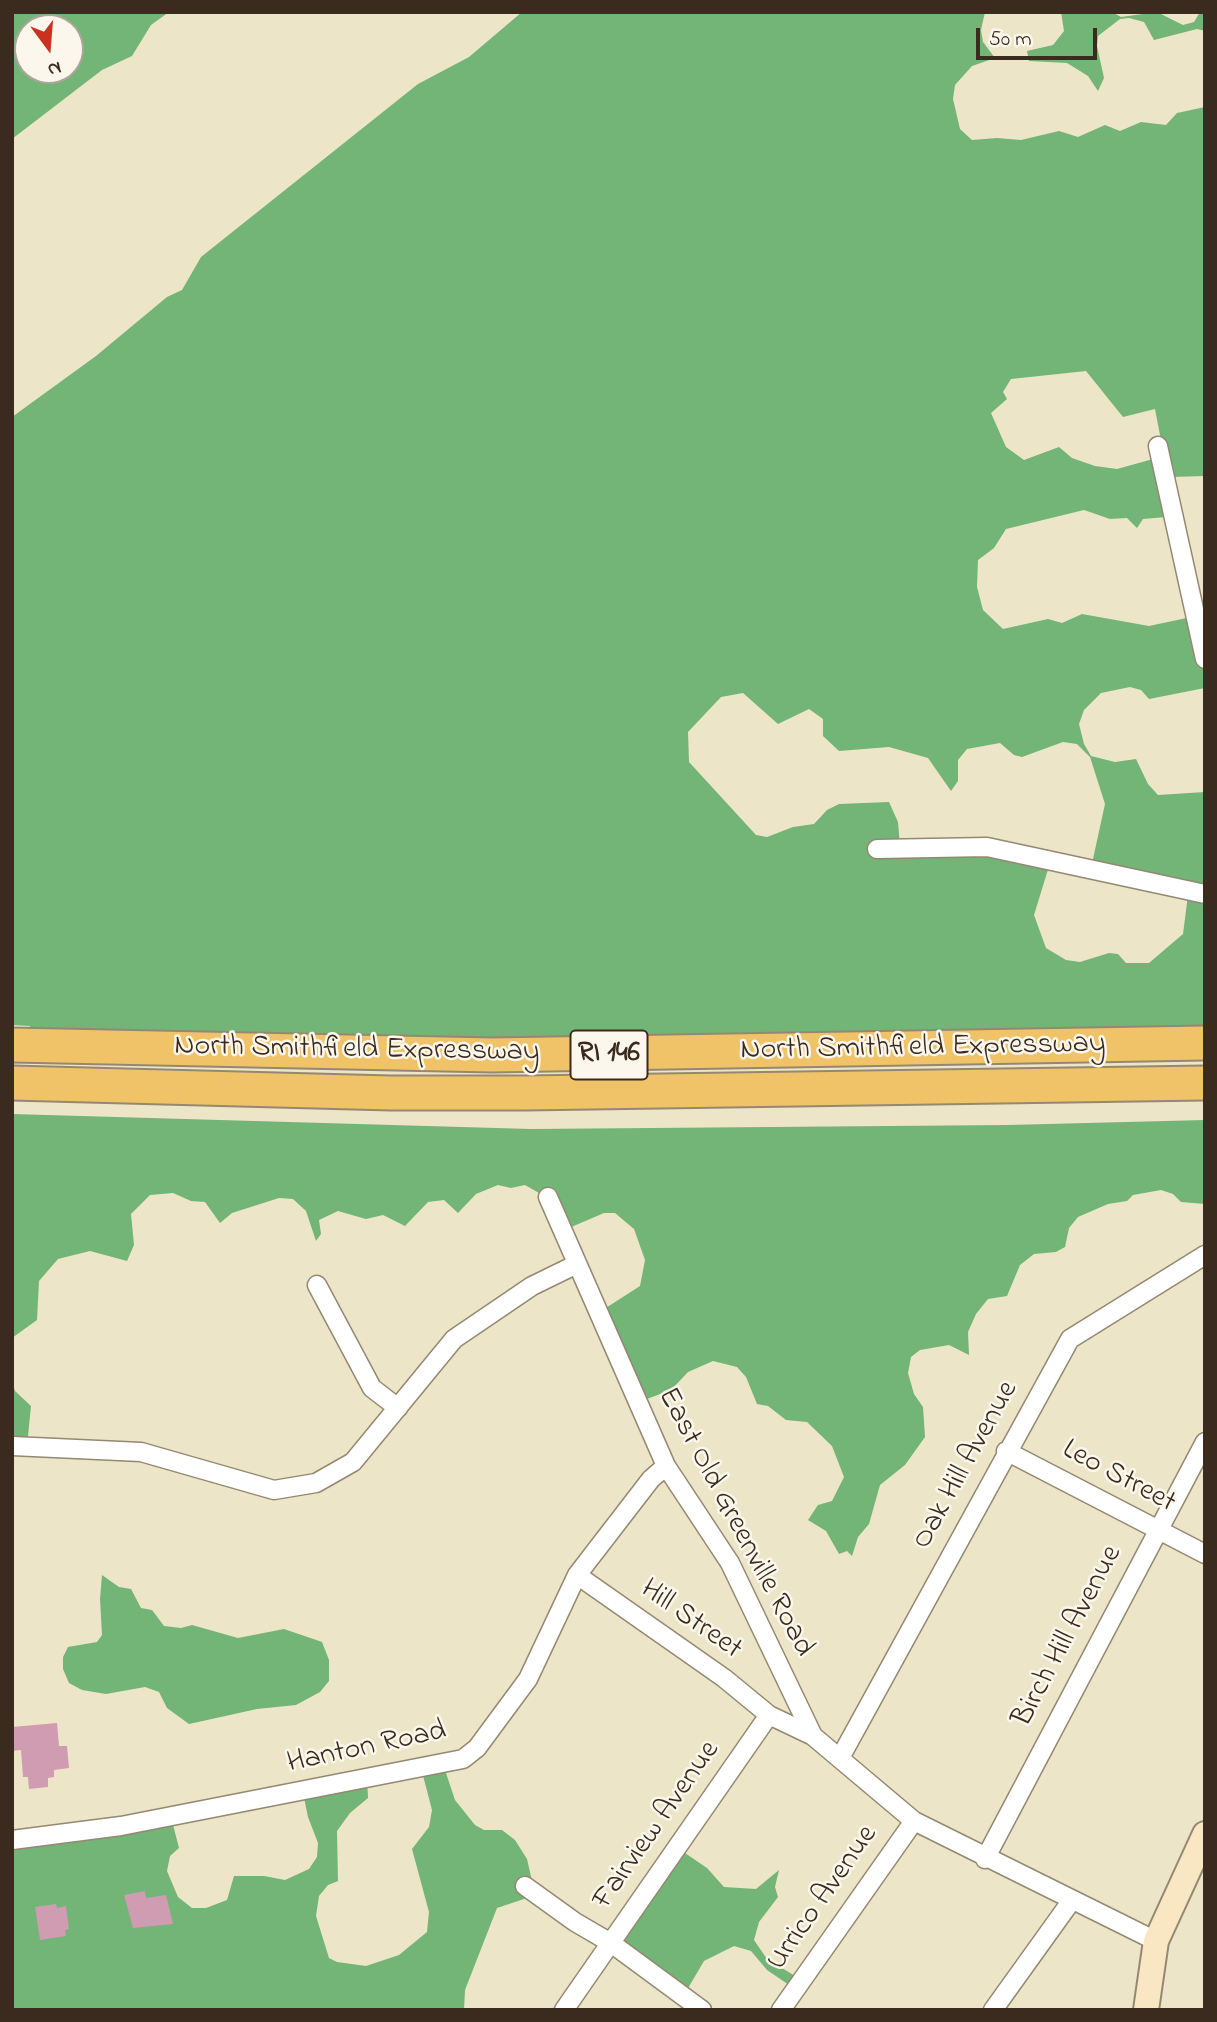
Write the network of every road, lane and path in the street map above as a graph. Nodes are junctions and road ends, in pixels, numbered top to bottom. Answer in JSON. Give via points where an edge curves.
{"nodes":[{"id":1,"x":1158,"y":446,"type":"dead end"},
{"id":2,"x":1205,"y":659,"type":"edge"},
{"id":3,"x":877,"y":849,"type":"dead end"},
{"id":4,"x":1205,"y":894,"type":"edge"},
{"id":5,"x":1205,"y":1043,"type":"edge"},
{"id":6,"x":12,"y":1045,"type":"edge"},
{"id":7,"x":12,"y":1083,"type":"edge"},
{"id":8,"x":1205,"y":1083,"type":"edge"},
{"id":9,"x":548,"y":1197,"type":"dead end"},
{"id":10,"x":1203,"y":1255,"type":"edge"},
{"id":11,"x":575,"y":1265,"type":"junction"},
{"id":12,"x":317,"y":1285,"type":"dead end"},
{"id":13,"x":398,"y":1408,"type":"junction"},
{"id":14,"x":1205,"y":1443,"type":"edge"},
{"id":15,"x":12,"y":1446,"type":"edge"},
{"id":16,"x":1006,"y":1451,"type":"junction"},
{"id":17,"x":666,"y":1466,"type":"junction"},
{"id":18,"x":1157,"y":1530,"type":"junction"},
{"id":19,"x":1205,"y":1554,"type":"edge"},
{"id":20,"x":577,"y":1574,"type":"junction"},
{"id":21,"x":769,"y":1715,"type":"junction"},
{"id":22,"x":813,"y":1736,"type":"junction"},
{"id":23,"x":840,"y":1758,"type":"junction"},
{"id":24,"x":914,"y":1821,"type":"junction"},
{"id":25,"x":1205,"y":1834,"type":"edge"},
{"id":26,"x":12,"y":1840,"type":"edge"},
{"id":27,"x":985,"y":1859,"type":"junction"},
{"id":28,"x":525,"y":1886,"type":"dead end"},
{"id":29,"x":1072,"y":1900,"type":"junction"},
{"id":30,"x":1156,"y":1941,"type":"junction"},
{"id":31,"x":611,"y":1942,"type":"junction"},
{"id":32,"x":564,"y":2010,"type":"edge"},
{"id":33,"x":702,"y":2010,"type":"edge"},
{"id":34,"x":781,"y":2010,"type":"edge"},
{"id":35,"x":993,"y":2010,"type":"edge"},
{"id":36,"x":1146,"y":2010,"type":"edge"}],
"edges":[{"from":1,"to":2,"type":"street"},
{"from":3,"to":4,"type":"street","via":[[987,846]]},
{"from":5,"to":6,"type":"highway","name":"North Smithfield Expressway","number":"RI 146","via":[[554,1055]]},
{"from":7,"to":8,"type":"highway","name":"North Smithfield Expressway","number":"RI 146","via":[[512,1093]]},
{"from":9,"to":11,"type":"street","name":"East Old Greenville Road"},
{"from":10,"to":16,"type":"street","name":"Oak Hill Avenue","via":[[1070,1339]]},
{"from":11,"to":13,"type":"street","via":[[532,1286],[454,1339]]},
{"from":11,"to":17,"type":"street","name":"East Old Greenville Road"},
{"from":12,"to":13,"type":"street","via":[[372,1388]]},
{"from":13,"to":15,"type":"street","via":[[353,1461],[316,1483],[274,1490],[141,1452]]},
{"from":14,"to":18,"type":"street","name":"Birch Hill Avenue"},
{"from":16,"to":18,"type":"street","name":"Leo Street"},
{"from":16,"to":23,"type":"street","name":"Oak Hill Avenue"},
{"from":17,"to":20,"type":"street","name":"Hanton Road"},
{"from":17,"to":22,"type":"street","name":"East Old Greenville Road","via":[[730,1563]]},
{"from":18,"to":19,"type":"street","name":"Leo Street"},
{"from":18,"to":27,"type":"street","name":"Birch Hill Avenue"},
{"from":20,"to":21,"type":"street","name":"Hill Street"},
{"from":20,"to":26,"type":"street","name":"Hanton Road","via":[[528,1678],[477,1748],[463,1759],[121,1826]]},
{"from":21,"to":22,"type":"street"},
{"from":21,"to":31,"type":"street","name":"Fairview Avenue"},
{"from":22,"to":23,"type":"street","name":"East Old Greenville Road"},
{"from":23,"to":24,"type":"street","name":"East Old Greenville Road"},
{"from":24,"to":27,"type":"street","name":"East Old Greenville Road"},
{"from":24,"to":34,"type":"street","name":"Urrico Avenue"},
{"from":25,"to":30,"type":"main road"},
{"from":27,"to":29,"type":"street","name":"East Old Greenville Road"},
{"from":28,"to":31,"type":"street"},
{"from":29,"to":30,"type":"street","name":"East Old Greenville Road"},
{"from":29,"to":35,"type":"street"},
{"from":30,"to":36,"type":"main road"},
{"from":31,"to":32,"type":"street","name":"Fairview Avenue"},
{"from":31,"to":33,"type":"street"}]}
